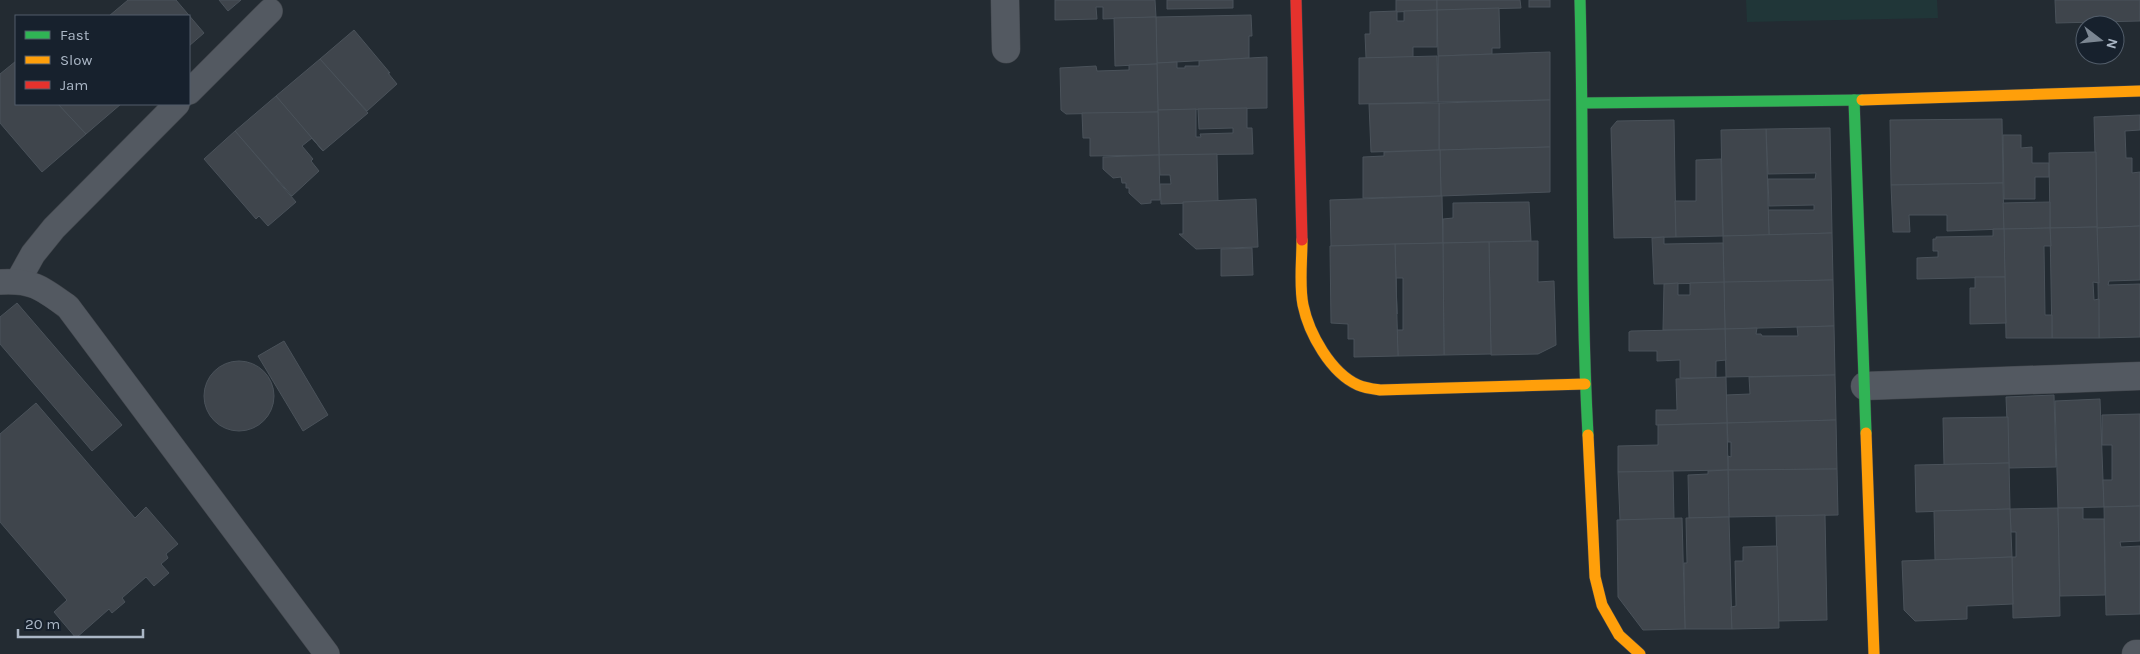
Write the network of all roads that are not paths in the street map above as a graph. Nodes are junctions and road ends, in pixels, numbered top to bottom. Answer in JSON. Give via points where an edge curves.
{"nodes":[{"id":1,"x":1005,"y":0,"type":"edge"},
{"id":2,"x":1296,"y":0,"type":"edge"},
{"id":3,"x":1580,"y":0,"type":"edge"},
{"id":4,"x":270,"y":11,"type":"dead end"},
{"id":5,"x":1006,"y":49,"type":"dead end"},
{"id":6,"x":190,"y":91,"type":"edge"},
{"id":7,"x":2140,"y":91,"type":"edge"},
{"id":8,"x":1854,"y":100,"type":"junction"},
{"id":9,"x":1583,"y":103,"type":"junction"},
{"id":10,"x":176,"y":105,"type":"edge"},
{"id":11,"x":9,"y":282,"type":"edge"},
{"id":12,"x":2140,"y":376,"type":"edge"},
{"id":13,"x":1585,"y":384,"type":"junction"},
{"id":14,"x":1865,"y":386,"type":"junction"},
{"id":15,"x":326,"y":654,"type":"edge"},
{"id":16,"x":1640,"y":654,"type":"edge"},
{"id":17,"x":1874,"y":654,"type":"edge"},
{"id":18,"x":2136,"y":654,"type":"edge"},
{"id":19,"x":2140,"y":654,"type":"edge"}],
"edges":[{"from":1,"to":5,"type":"street"},
{"from":2,"to":13,"type":"street","via":[[1303,304],[1311,328],[1339,373],[1357,385],[1380,390]]},
{"from":3,"to":9,"type":"street"},
{"from":4,"to":6,"type":"lane"},
{"from":7,"to":8,"type":"street"},
{"from":8,"to":9,"type":"street"},
{"from":8,"to":14,"type":"street"},
{"from":9,"to":13,"type":"street"},
{"from":10,"to":11,"type":"lane","via":[[54,228]]},
{"from":11,"to":15,"type":"lane","via":[[41,287],[68,307]]},
{"from":12,"to":14,"type":"street"},
{"from":13,"to":16,"type":"street","via":[[1595,577],[1602,606],[1619,635]]},
{"from":14,"to":17,"type":"street"},
{"from":18,"to":19,"type":"street"}]}
